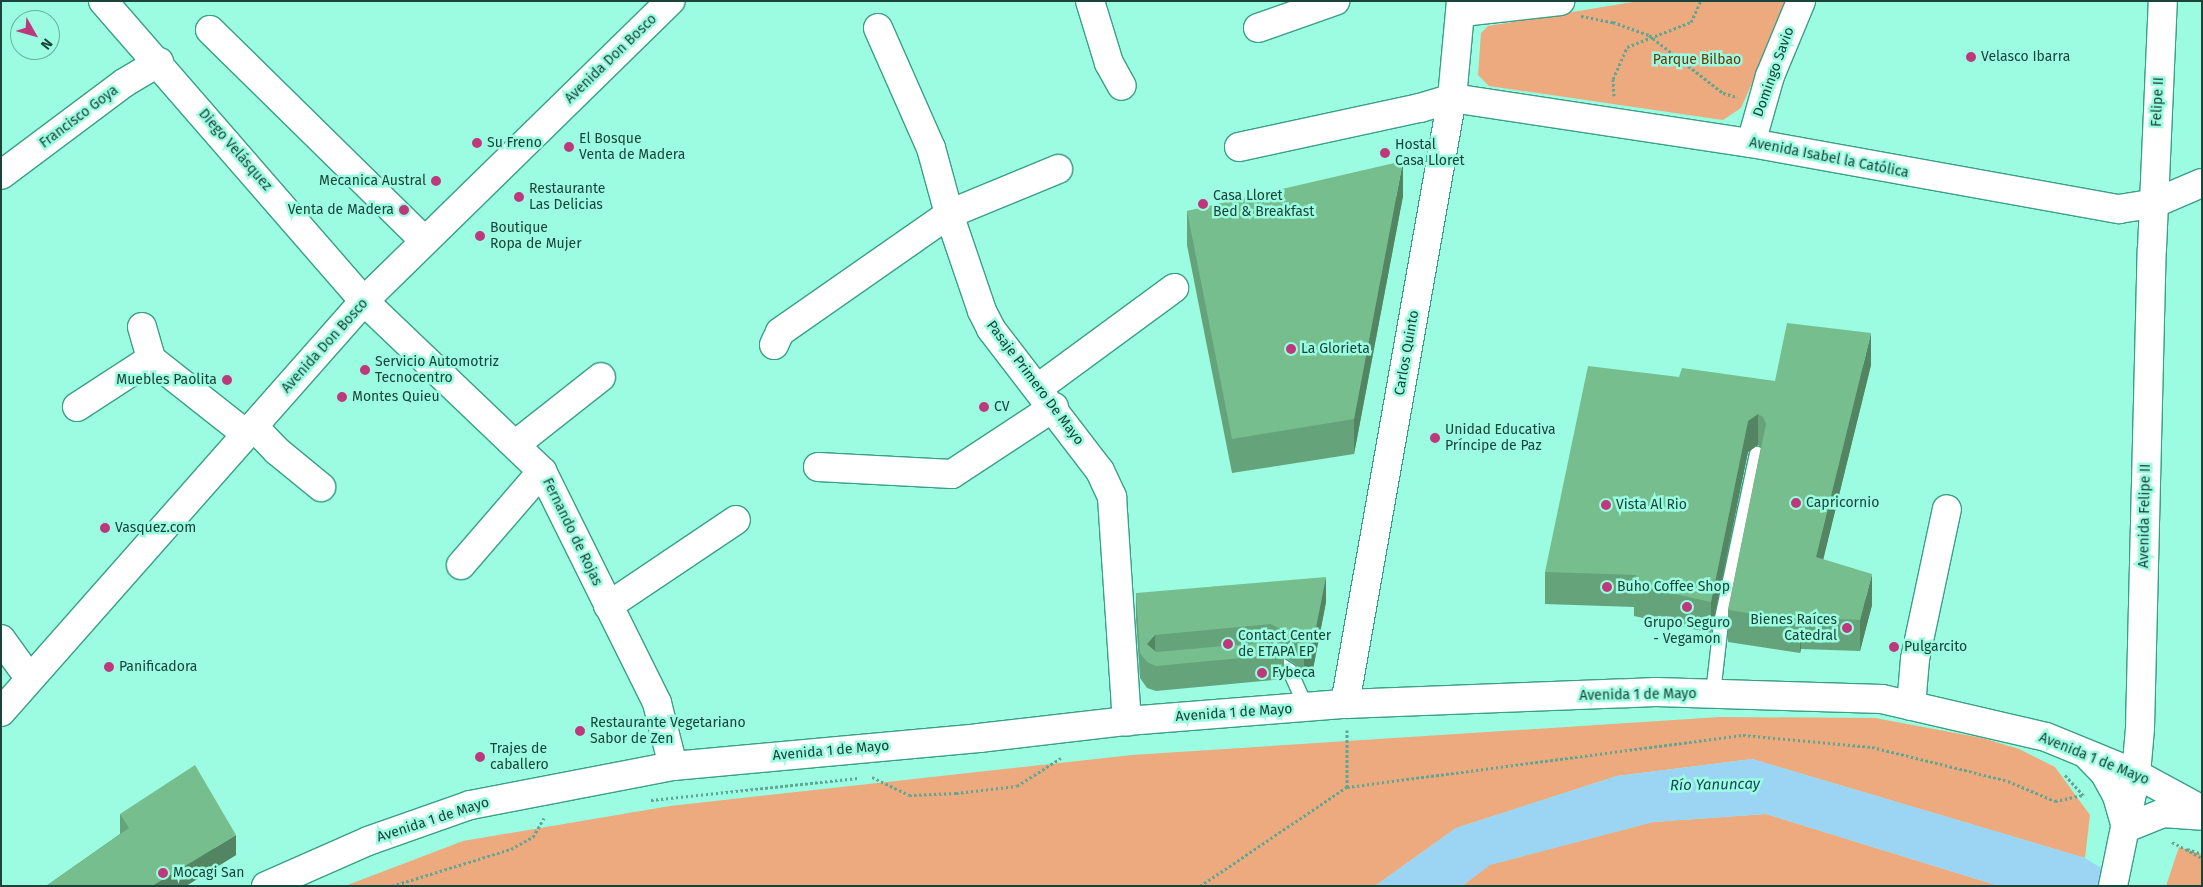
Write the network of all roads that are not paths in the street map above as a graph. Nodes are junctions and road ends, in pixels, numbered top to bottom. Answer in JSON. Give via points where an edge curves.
{"nodes":[{"id":1,"x":103,"y":1,"type":"edge"},
{"id":2,"x":670,"y":1,"type":"edge"},
{"id":3,"x":1090,"y":1,"type":"edge"},
{"id":4,"x":1335,"y":1,"type":"edge"},
{"id":5,"x":1800,"y":1,"type":"edge"},
{"id":6,"x":2163,"y":1,"type":"edge"},
{"id":7,"x":1555,"y":2,"type":"edge"},
{"id":8,"x":1461,"y":6,"type":"edge"},
{"id":9,"x":878,"y":28,"type":"dead end"},
{"id":10,"x":1258,"y":28,"type":"dead end"},
{"id":11,"x":210,"y":30,"type":"dead end"},
{"id":12,"x":159,"y":62,"type":"junction"},
{"id":13,"x":1122,"y":86,"type":"dead end"},
{"id":14,"x":1452,"y":98,"type":"junction"},
{"id":15,"x":1751,"y":143,"type":"junction"},
{"id":16,"x":1239,"y":147,"type":"dead end"},
{"id":17,"x":1058,"y":168,"type":"dead end"},
{"id":18,"x":1,"y":175,"type":"edge"},
{"id":19,"x":2202,"y":183,"type":"edge"},
{"id":20,"x":2155,"y":203,"type":"junction"},
{"id":21,"x":949,"y":214,"type":"junction"},
{"id":22,"x":425,"y":241,"type":"junction"},
{"id":23,"x":1174,"y":288,"type":"dead end"},
{"id":24,"x":364,"y":300,"type":"junction"},
{"id":25,"x":142,"y":327,"type":"dead end"},
{"id":26,"x":774,"y":345,"type":"dead end"},
{"id":27,"x":151,"y":359,"type":"junction"},
{"id":28,"x":600,"y":377,"type":"dead end"},
{"id":29,"x":1046,"y":398,"type":"junction"},
{"id":30,"x":77,"y":407,"type":"dead end"},
{"id":31,"x":250,"y":430,"type":"junction"},
{"id":32,"x":516,"y":444,"type":"junction"},
{"id":33,"x":1758,"y":454,"type":"edge"},
{"id":34,"x":818,"y":467,"type":"dead end"},
{"id":35,"x":542,"y":471,"type":"junction"},
{"id":36,"x":321,"y":487,"type":"dead end"},
{"id":37,"x":1947,"y":509,"type":"dead end"},
{"id":38,"x":736,"y":520,"type":"dead end"},
{"id":39,"x":460,"y":565,"type":"dead end"},
{"id":40,"x":608,"y":606,"type":"junction"},
{"id":41,"x":1,"y":639,"type":"edge"},
{"id":42,"x":1252,"y":660,"type":"edge"},
{"id":43,"x":30,"y":679,"type":"junction"},
{"id":44,"x":1713,"y":694,"type":"junction"},
{"id":45,"x":1912,"y":706,"type":"junction"},
{"id":46,"x":1306,"y":708,"type":"junction"},
{"id":47,"x":1,"y":712,"type":"edge"},
{"id":48,"x":1346,"y":717,"type":"junction"},
{"id":49,"x":1127,"y":721,"type":"junction"},
{"id":50,"x":2083,"y":752,"type":"junction"},
{"id":51,"x":673,"y":766,"type":"junction"},
{"id":52,"x":2136,"y":774,"type":"junction"},
{"id":53,"x":2202,"y":810,"type":"edge"},
{"id":54,"x":2202,"y":816,"type":"edge"},
{"id":55,"x":2126,"y":828,"type":"junction"},
{"id":56,"x":266,"y":886,"type":"edge"},
{"id":57,"x":2113,"y":886,"type":"edge"}],
"edges":[{"from":1,"to":12,"type":"street","name":"Diego Velásquez"},
{"from":2,"to":22,"type":"street","name":"Avenida Don Bosco"},
{"from":3,"to":13,"type":"street","via":[[1109,63]]},
{"from":4,"to":10,"type":"street"},
{"from":5,"to":15,"type":"street","name":"Domingo Savio","via":[[1760,103]]},
{"from":6,"to":20,"type":"street","name":"Felipe II"},
{"from":7,"to":8,"type":"street"},
{"from":8,"to":14,"type":"street","name":"Carlos Quinto"},
{"from":9,"to":21,"type":"street","name":"Pasaje Primero De Mayo","via":[[931,148]]},
{"from":11,"to":22,"type":"street"},
{"from":12,"to":18,"type":"street","name":"Francisco Goya","via":[[124,83]]},
{"from":12,"to":24,"type":"street","name":"Diego Velásquez"},
{"from":14,"to":15,"type":"street","name":"Avenida Isabel la Católica"},
{"from":14,"to":16,"type":"street","via":[[1420,108]]},
{"from":14,"to":48,"type":"street","name":"Carlos Quinto"},
{"from":15,"to":20,"type":"street","name":"Avenida Isabel la Católica","via":[[2119,209]]},
{"from":17,"to":21,"type":"street"},
{"from":19,"to":20,"type":"street","name":"Avenida Isabel la Católica"},
{"from":20,"to":52,"type":"street","name":"Avenida Felipe II"},
{"from":21,"to":26,"type":"street","via":[[780,332]]},
{"from":21,"to":29,"type":"street","name":"Pasaje Primero De Mayo","via":[[982,311],[991,328]]},
{"from":22,"to":24,"type":"street","name":"Avenida Don Bosco"},
{"from":23,"to":29,"type":"street"},
{"from":24,"to":31,"type":"street","name":"Avenida Don Bosco"},
{"from":24,"to":32,"type":"street","name":"Fernando de Rojas","via":[[484,418]]},
{"from":25,"to":27,"type":"street"},
{"from":27,"to":30,"type":"street"},
{"from":27,"to":31,"type":"street"},
{"from":28,"to":32,"type":"street"},
{"from":29,"to":34,"type":"street","via":[[952,474]]},
{"from":29,"to":49,"type":"street","name":"Pasaje Primero De Mayo","via":[[1100,471],[1112,497]]},
{"from":31,"to":36,"type":"street"},
{"from":31,"to":43,"type":"street","name":"Avenida Don Bosco"},
{"from":32,"to":35,"type":"street","name":"Fernando de Rojas"},
{"from":33,"to":44,"type":"lane","via":[[1721,623]]},
{"from":35,"to":39,"type":"street"},
{"from":35,"to":40,"type":"street","name":"Fernando de Rojas"},
{"from":37,"to":45,"type":"street","via":[[1915,659]]},
{"from":38,"to":40,"type":"street"},
{"from":40,"to":51,"type":"street","name":"Fernando de Rojas","via":[[657,703]]},
{"from":41,"to":43,"type":"street"},
{"from":42,"to":46,"type":"lane","via":[[1271,658],[1290,671]]},
{"from":43,"to":47,"type":"street","name":"Avenida Don Bosco"},
{"from":44,"to":45,"type":"street","name":"Avenida 1 de Mayo","via":[[1882,699]]},
{"from":44,"to":48,"type":"street","name":"Avenida 1 de Mayo","via":[[1656,692]]},
{"from":45,"to":50,"type":"street","name":"Avenida 1 de Mayo","via":[[2046,737]]},
{"from":46,"to":48,"type":"street","name":"Avenida 1 de Mayo"},
{"from":46,"to":49,"type":"street","name":"Avenida 1 de Mayo"},
{"from":49,"to":51,"type":"street","name":"Avenida 1 de Mayo"},
{"from":50,"to":52,"type":"street","name":"Avenida 1 de Mayo"},
{"from":50,"to":55,"type":"street","via":[[2105,774],[2117,796]]},
{"from":51,"to":56,"type":"street","name":"Avenida 1 de Mayo","via":[[470,805],[368,841]]},
{"from":52,"to":53,"type":"street","name":"Avenida 1 de Mayo"},
{"from":52,"to":55,"type":"street","name":"Avenida Felipe II"},
{"from":54,"to":55,"type":"street","via":[[2164,813]]},
{"from":55,"to":57,"type":"street"}]}
